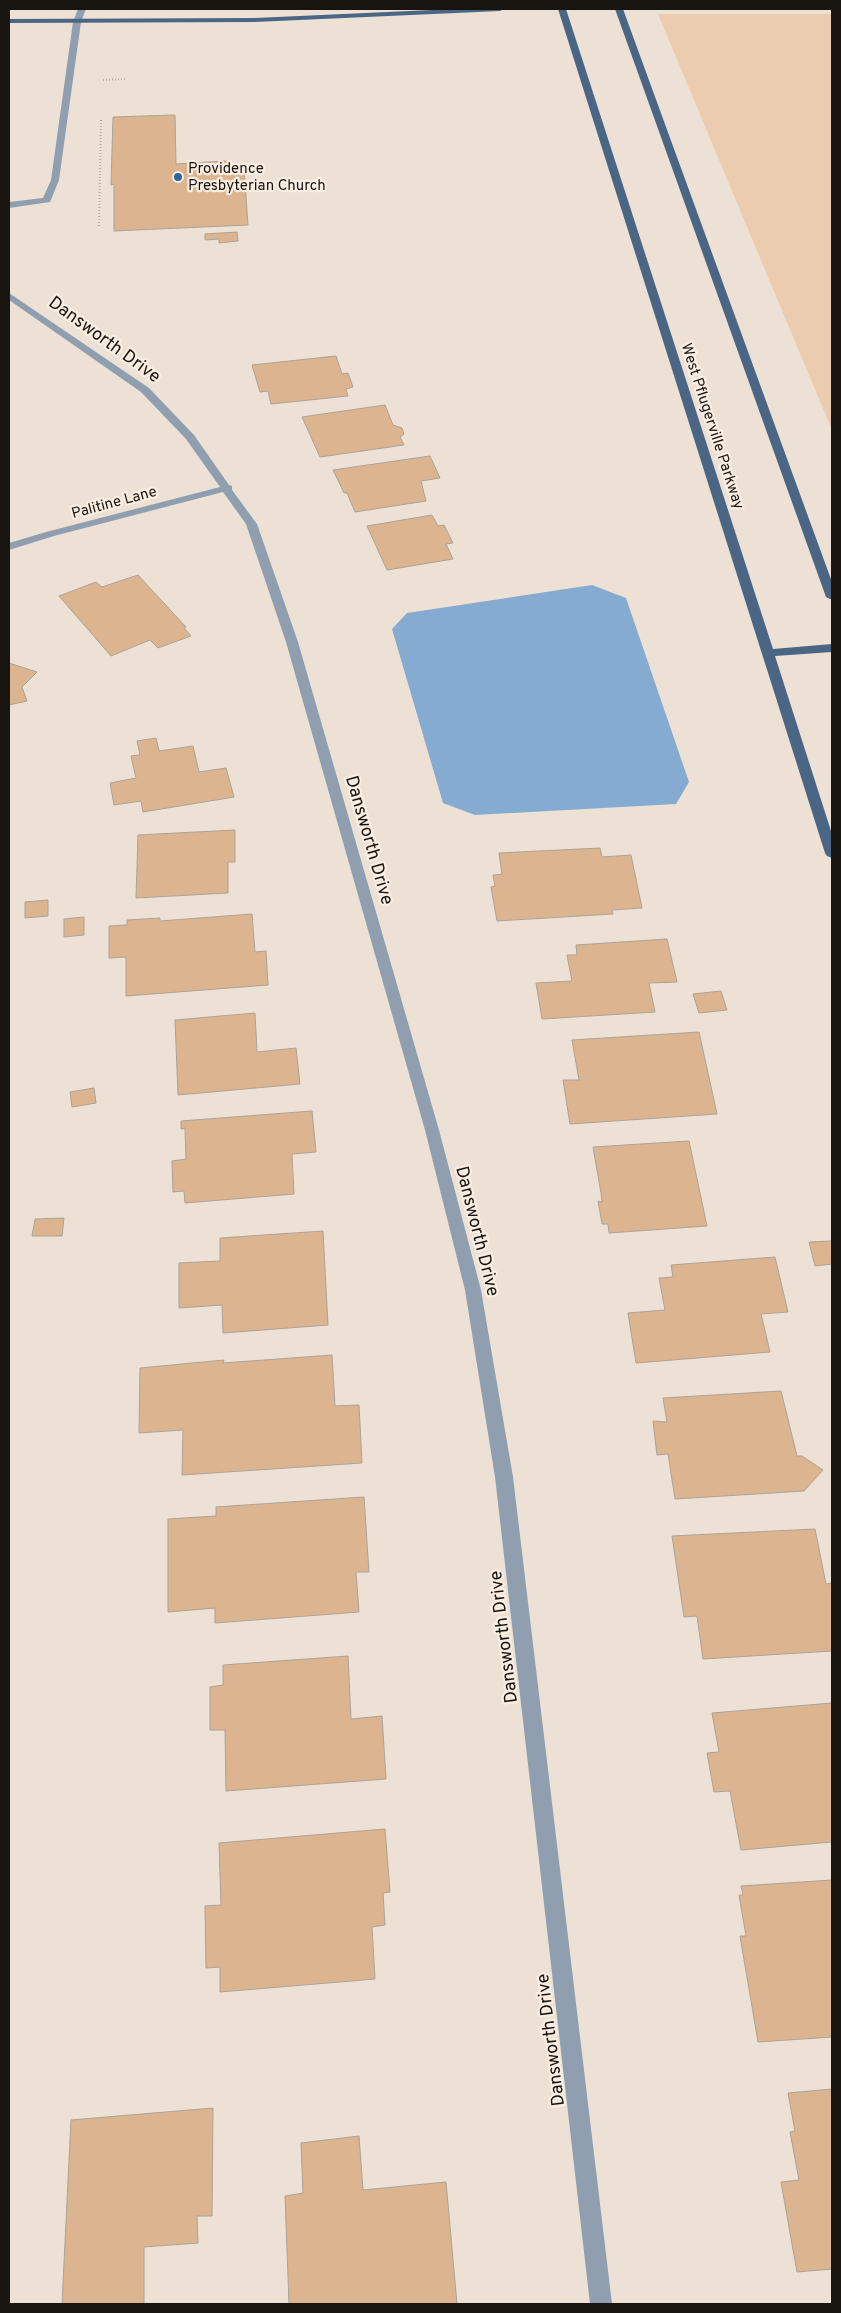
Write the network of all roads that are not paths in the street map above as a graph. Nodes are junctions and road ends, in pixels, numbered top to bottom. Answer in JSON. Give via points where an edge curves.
{"nodes":[{"id":1,"x":82,"y":9,"type":"edge"},
{"id":2,"x":500,"y":9,"type":"edge"},
{"id":3,"x":562,"y":9,"type":"edge"},
{"id":4,"x":619,"y":9,"type":"edge"},
{"id":5,"x":9,"y":21,"type":"edge"},
{"id":6,"x":77,"y":22,"type":"junction"},
{"id":7,"x":9,"y":205,"type":"edge"},
{"id":8,"x":9,"y":296,"type":"edge"},
{"id":9,"x":228,"y":488,"type":"junction"},
{"id":10,"x":9,"y":547,"type":"edge"},
{"id":11,"x":832,"y":597,"type":"edge"},
{"id":12,"x":832,"y":648,"type":"edge"},
{"id":13,"x":768,"y":653,"type":"junction"},
{"id":14,"x":832,"y":853,"type":"edge"},
{"id":15,"x":601,"y":2304,"type":"edge"}],
"edges":[{"from":1,"to":6,"type":"street"},
{"from":2,"to":6,"type":"main road","via":[[255,20]]},
{"from":3,"to":13,"type":"main road","name":"West Pflugerville Parkway"},
{"from":4,"to":11,"type":"main road"},
{"from":5,"to":6,"type":"main road"},
{"from":6,"to":7,"type":"street","via":[[55,180],[47,200]]},
{"from":8,"to":9,"type":"street","name":"Dansworth Drive","via":[[145,390],[190,437]]},
{"from":9,"to":10,"type":"street","name":"Palitine Lane"},
{"from":9,"to":15,"type":"street","name":"Dansworth Drive","via":[[251,524],[292,642],[432,1130],[473,1290],[504,1477]]},
{"from":12,"to":13,"type":"main road"},
{"from":13,"to":14,"type":"main road","name":"West Pflugerville Parkway"}]}
